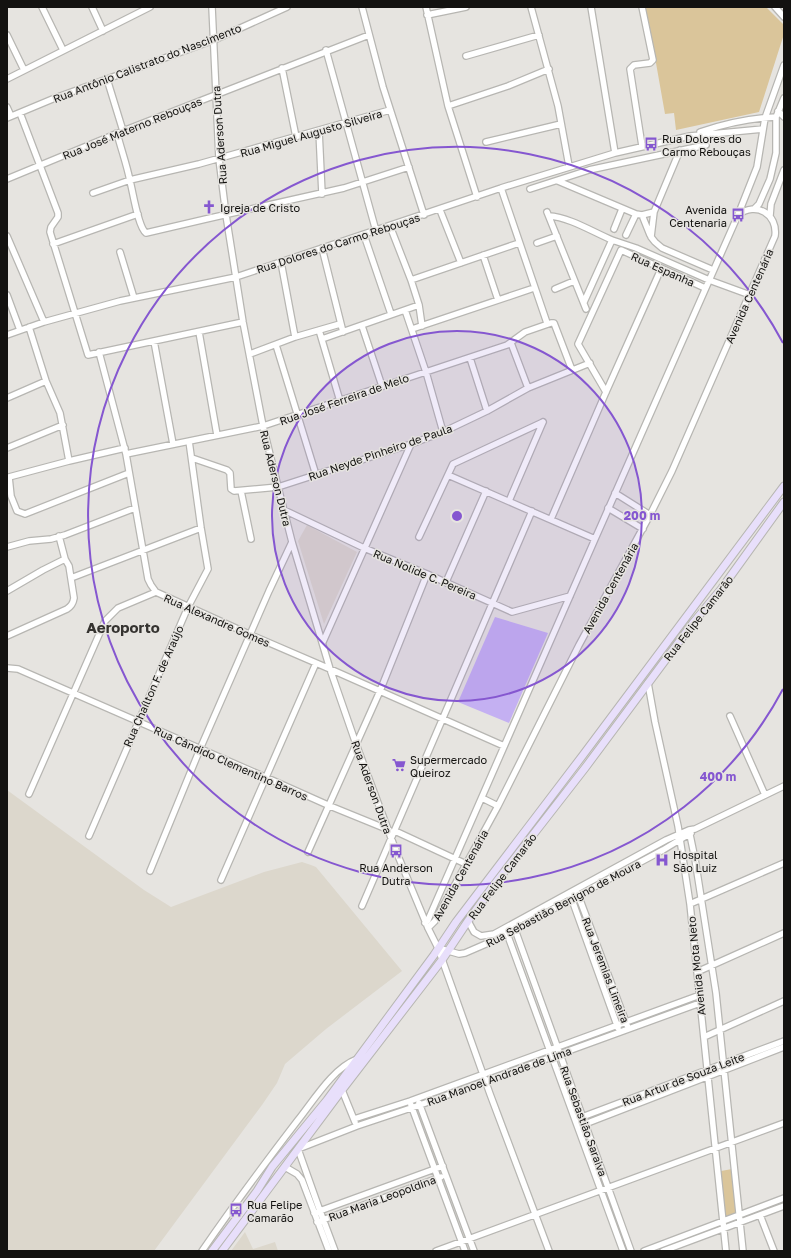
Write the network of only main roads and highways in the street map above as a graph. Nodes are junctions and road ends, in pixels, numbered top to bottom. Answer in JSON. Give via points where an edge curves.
{"nodes":[{"id":1,"x":784,"y":486,"type":"edge"},
{"id":2,"x":784,"y":502,"type":"edge"},
{"id":3,"x":737,"y":548,"type":"junction"},
{"id":4,"x":722,"y":588,"type":"junction"},
{"id":5,"x":611,"y":717,"type":"junction"},
{"id":6,"x":613,"y":729,"type":"junction"},
{"id":7,"x":583,"y":755,"type":"junction"},
{"id":8,"x":585,"y":768,"type":"junction"},
{"id":9,"x":305,"y":1126,"type":"junction"},
{"id":10,"x":285,"y":1167,"type":"junction"},
{"id":11,"x":212,"y":1251,"type":"edge"},
{"id":12,"x":222,"y":1251,"type":"edge"}],
"edges":[{"from":1,"to":3,"type":"main road","name":"Rua Felipe Camarão"},
{"from":2,"to":4,"type":"main road","name":"Rua Felipe Camarão"},
{"from":3,"to":4,"type":"main road","via":[[744,544],[749,548]]},
{"from":3,"to":5,"type":"main road","name":"Rua Felipe Camarão"},
{"from":4,"to":6,"type":"main road","name":"Rua Felipe Camarão","via":[[693,622]]},
{"from":5,"to":6,"type":"main road","via":[[606,729],[609,732]]},
{"from":5,"to":7,"type":"main road","name":"Rua Felipe Camarão"},
{"from":6,"to":8,"type":"main road","name":"Rua Felipe Camarão"},
{"from":7,"to":8,"type":"main road","via":[[589,757]]},
{"from":7,"to":9,"type":"main road","name":"Rua Felipe Camarão","via":[[327,1100]]},
{"from":8,"to":10,"type":"main road","name":"Rua Felipe Camarão"},
{"from":9,"to":10,"type":"main road","via":[[280,1159],[280,1163]]},
{"from":9,"to":11,"type":"main road","name":"Rua Felipe Camarão","via":[[272,1167]]},
{"from":10,"to":12,"type":"main road","name":"Rua Felipe Camarão"}]}
